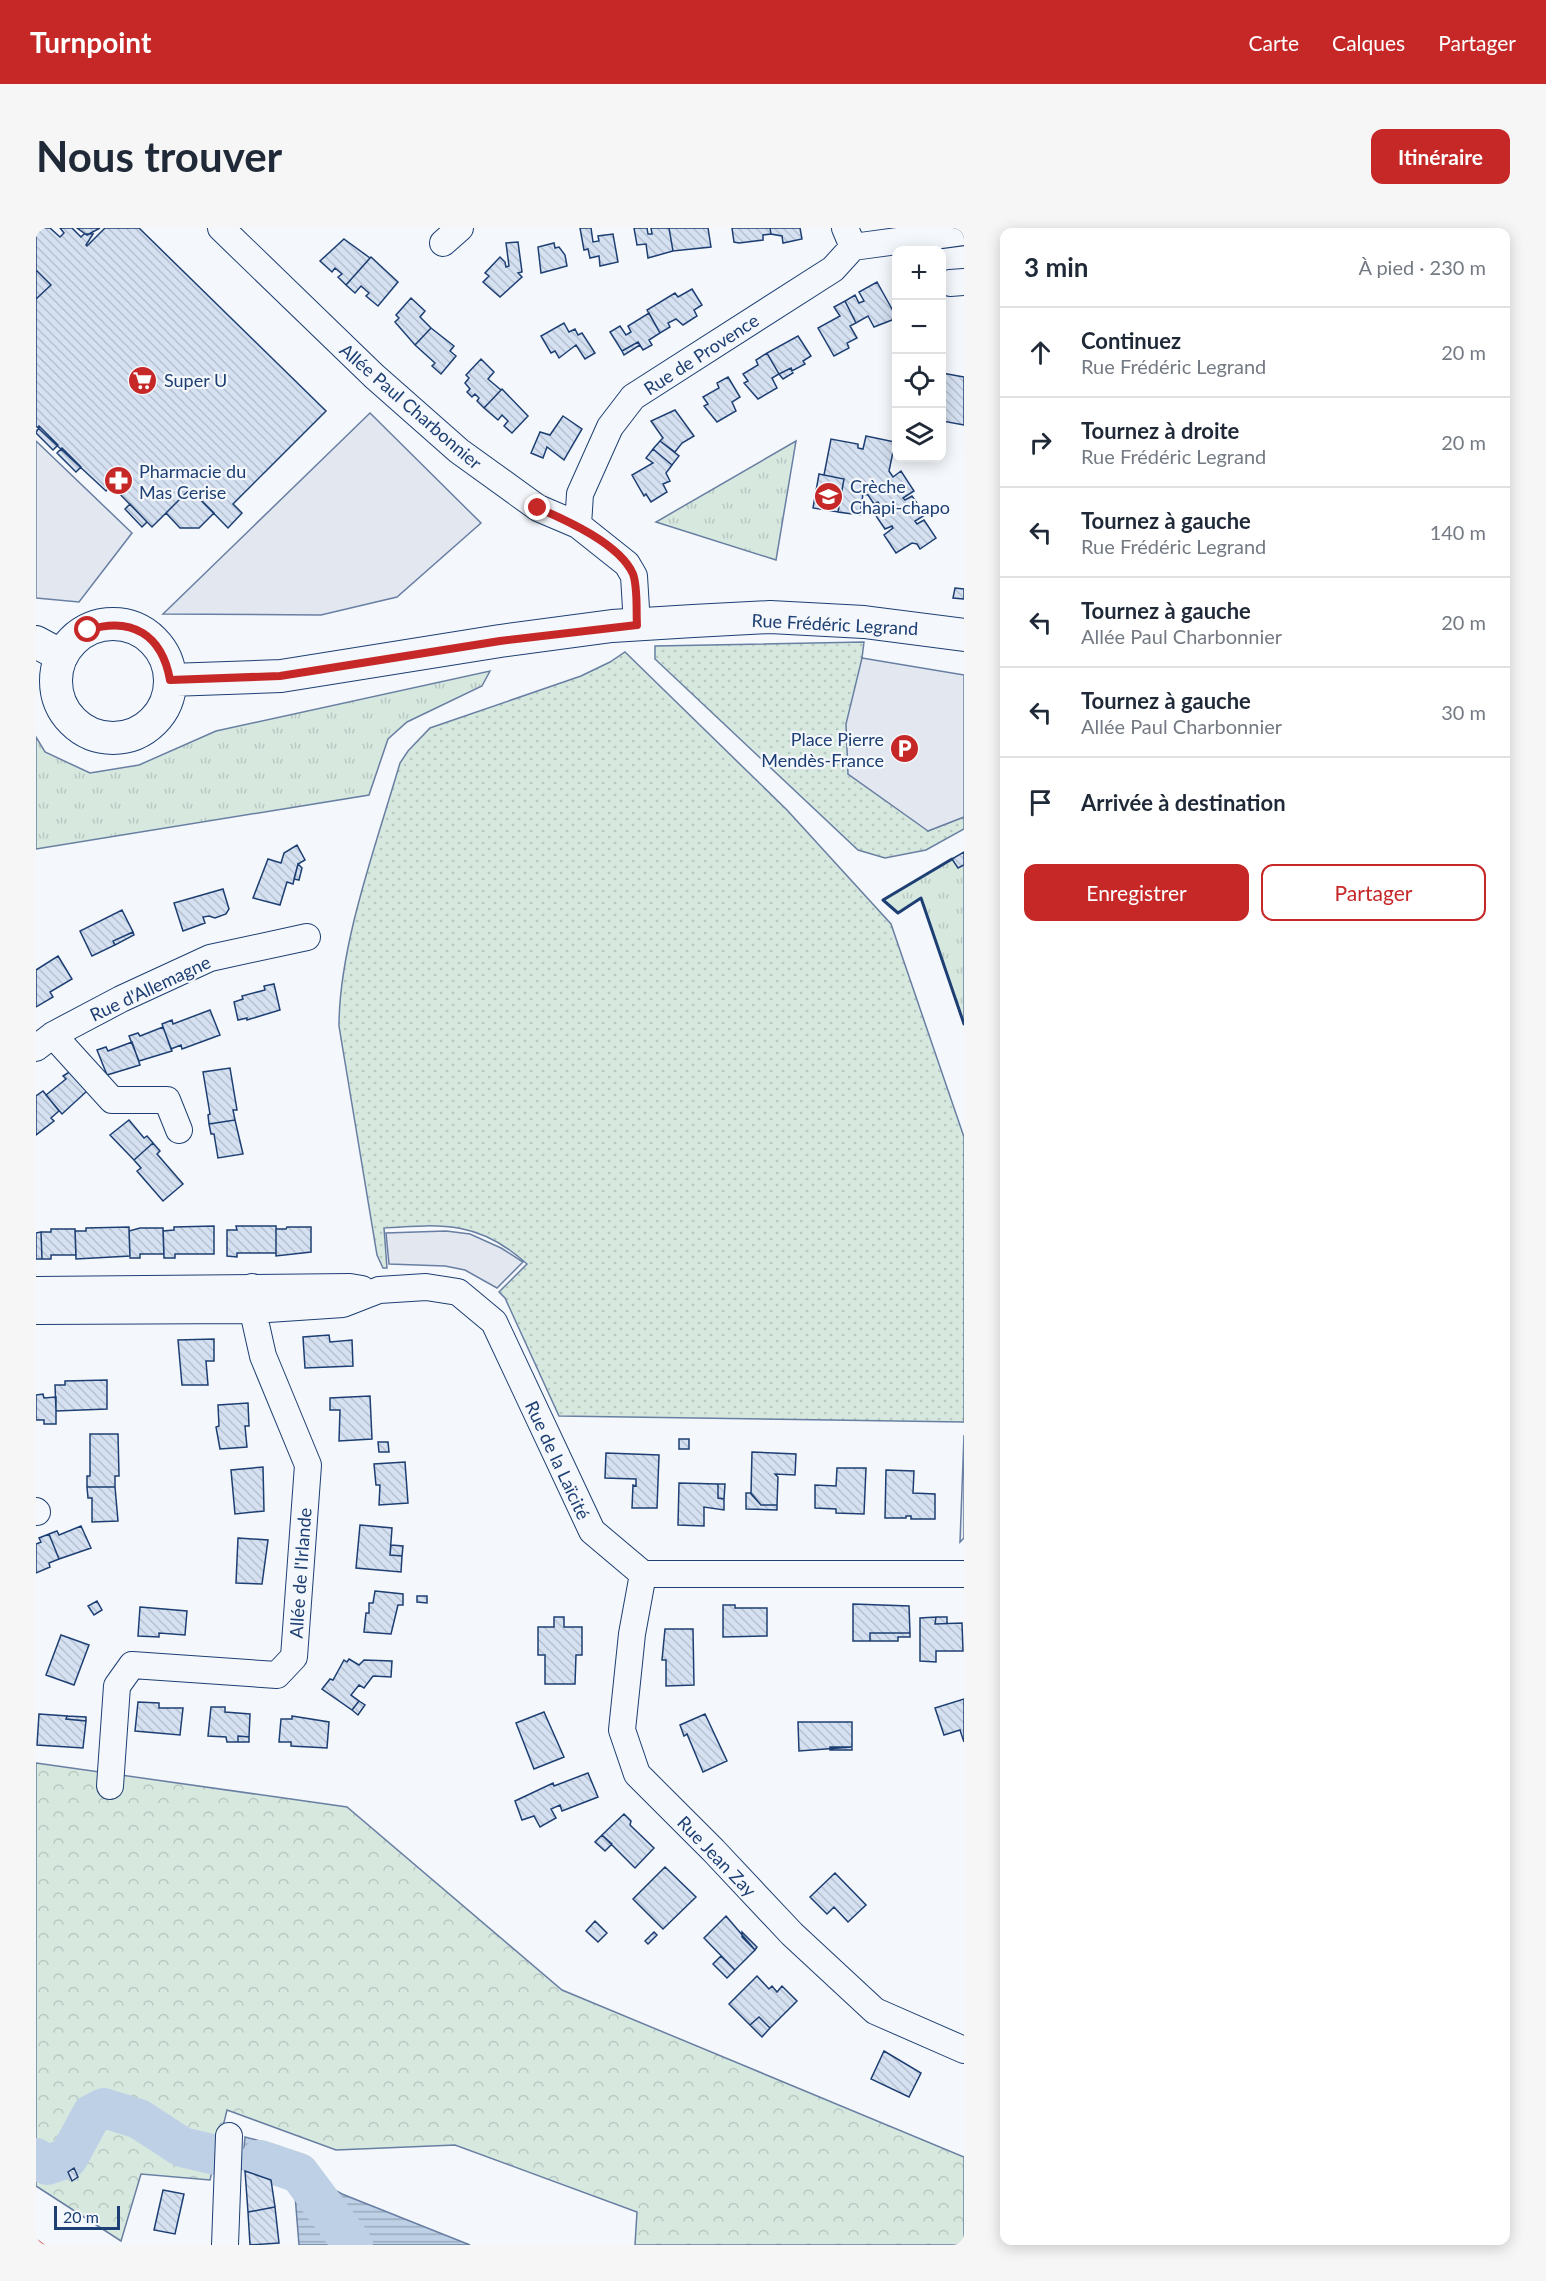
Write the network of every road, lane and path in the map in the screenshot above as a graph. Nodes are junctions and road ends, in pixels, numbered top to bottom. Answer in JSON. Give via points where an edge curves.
{"nodes":[{"id":1,"x":221,"y":228,"type":"edge"},
{"id":2,"x":964,"y":232,"type":"edge"},
{"id":3,"x":849,"y":238,"type":"edge"},
{"id":4,"x":578,"y":525,"type":"junction"},
{"id":5,"x":637,"y":625,"type":"junction"},
{"id":6,"x":964,"y":635,"type":"edge"},
{"id":7,"x":49,"y":649,"type":"edge"},
{"id":8,"x":170,"y":680,"type":"junction"},
{"id":9,"x":307,"y":937,"type":"dead end"},
{"id":10,"x":45,"y":1041,"type":"edge"},
{"id":11,"x":179,"y":1130,"type":"dead end"},
{"id":12,"x":36,"y":1290,"type":"edge"},
{"id":13,"x":252,"y":1298,"type":"junction"},
{"id":14,"x":36,"y":1311,"type":"edge"},
{"id":15,"x":643,"y":1574,"type":"junction"},
{"id":16,"x":964,"y":1574,"type":"edge"},
{"id":17,"x":110,"y":1786,"type":"dead end"},
{"id":18,"x":964,"y":2050,"type":"edge"},
{"id":19,"x":229,"y":2136,"type":"dead end"},
{"id":20,"x":225,"y":2245,"type":"edge"}],
"edges":[{"from":1,"to":4,"type":"street","name":"Allée Paul Charbonnier","via":[[374,376],[459,451],[538,508]]},
{"from":2,"to":3,"type":"street"},
{"from":3,"to":4,"type":"street","name":"Rue de Provence","via":[[834,269],[633,397],[610,426],[580,494]]},
{"from":4,"to":5,"type":"street","name":"Allée Paul Charbonnier","via":[[627,564],[634,576]]},
{"from":5,"to":6,"type":"main road","name":"Rue Frédéric Legrand","via":[[770,617],[864,622]]},
{"from":5,"to":8,"type":"main road","name":"Rue Frédéric Legrand","via":[[500,641],[280,676]]},
{"from":7,"to":8,"type":"main road","via":[[73,641],[88,630],[106,625],[125,626],[158,645]]},
{"from":7,"to":8,"type":"main road","via":[[63,710],[90,734],[127,737],[144,729],[158,716],[167,699]]},
{"from":9,"to":10,"type":"street","name":"Rue d'Allemagne","via":[[210,958],[121,999]]},
{"from":10,"to":11,"type":"street","via":[[112,1100],[168,1101]]},
{"from":12,"to":13,"type":"street"},
{"from":13,"to":14,"type":"street"},
{"from":13,"to":15,"type":"street","name":"Rue de la Laïcité","via":[[343,1304],[371,1292],[426,1287],[458,1292],[494,1322],[592,1531]]},
{"from":13,"to":17,"type":"street","name":"Allée de l'Irlande","via":[[263,1356],[308,1465],[294,1657],[277,1675],[132,1665],[117,1686]]},
{"from":15,"to":16,"type":"street"},
{"from":15,"to":18,"type":"street","name":"Rue Jean Zay","via":[[622,1731],[636,1774],[792,1934],[875,2012]]},
{"from":19,"to":20,"type":"street"}]}
